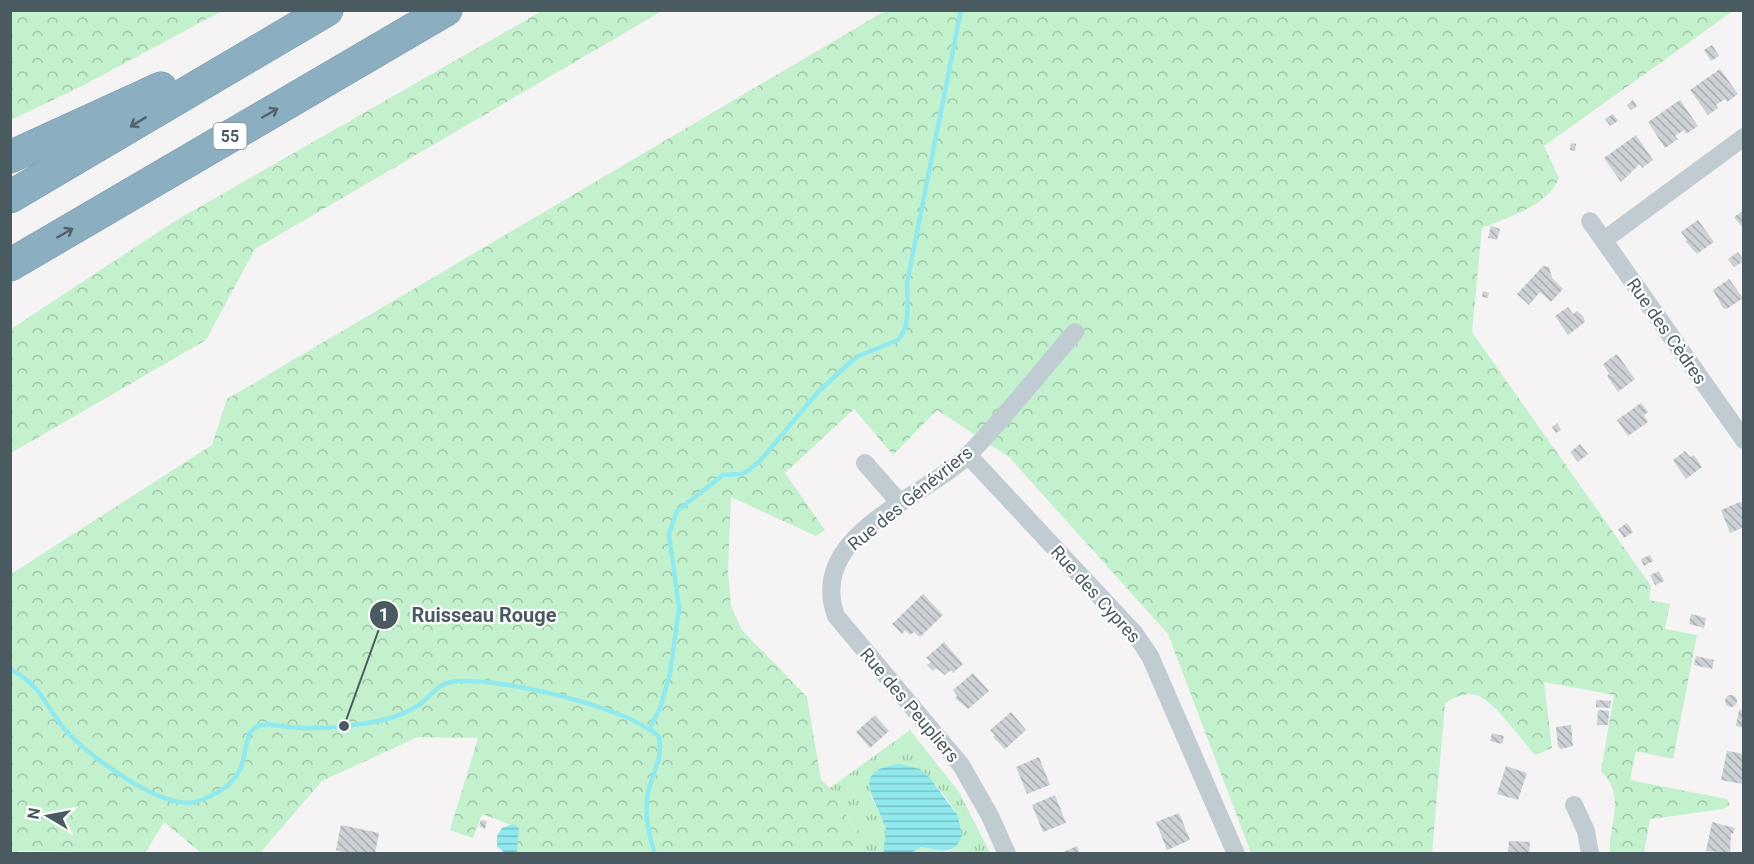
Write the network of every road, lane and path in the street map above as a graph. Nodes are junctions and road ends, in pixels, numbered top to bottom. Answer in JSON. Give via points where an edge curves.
{"nodes":[{"id":1,"x":446,"y":10,"type":"edge"},
{"id":2,"x":321,"y":14,"type":"edge"},
{"id":3,"x":1743,"y":137,"type":"edge"},
{"id":4,"x":10,"y":157,"type":"edge"},
{"id":5,"x":10,"y":197,"type":"edge"},
{"id":6,"x":1590,"y":221,"type":"dead end"},
{"id":7,"x":1604,"y":240,"type":"junction"},
{"id":8,"x":12,"y":264,"type":"edge"},
{"id":9,"x":1075,"y":332,"type":"dead end"},
{"id":10,"x":1743,"y":440,"type":"edge"},
{"id":11,"x":968,"y":455,"type":"junction"},
{"id":12,"x":865,"y":463,"type":"dead end"},
{"id":13,"x":900,"y":503,"type":"junction"},
{"id":14,"x":830,"y":590,"type":"joint"},
{"id":15,"x":1574,"y":805,"type":"dead end"},
{"id":16,"x":1006,"y":854,"type":"edge"},
{"id":17,"x":1236,"y":854,"type":"edge"},
{"id":18,"x":1590,"y":854,"type":"edge"}],
"edges":[{"from":8,"to":1,"type":"highway","number":"55","one_way":true},
{"from":2,"to":4,"type":"highway"},
{"from":2,"to":5,"type":"highway","one_way":true},
{"from":3,"to":7,"type":"street"},
{"from":6,"to":7,"type":"street","name":"Rue des Cèdres"},
{"from":7,"to":10,"type":"street","name":"Rue des Cèdres"},
{"from":9,"to":11,"type":"street","name":"Rue des Génévriers"},
{"from":11,"to":13,"type":"street","name":"Rue des Génévriers"},
{"from":11,"to":17,"type":"street","name":"Rue des Cypres","via":[[1135,634],[1150,656]]},
{"from":12,"to":13,"type":"street"},
{"from":13,"to":14,"type":"street","name":"Rue des Génévriers","via":[[842,553],[831,577]]},
{"from":14,"to":16,"type":"street","name":"Rue des Peupliers","via":[[843,627],[961,765]]},
{"from":15,"to":18,"type":"street","via":[[1586,831]]}]}
